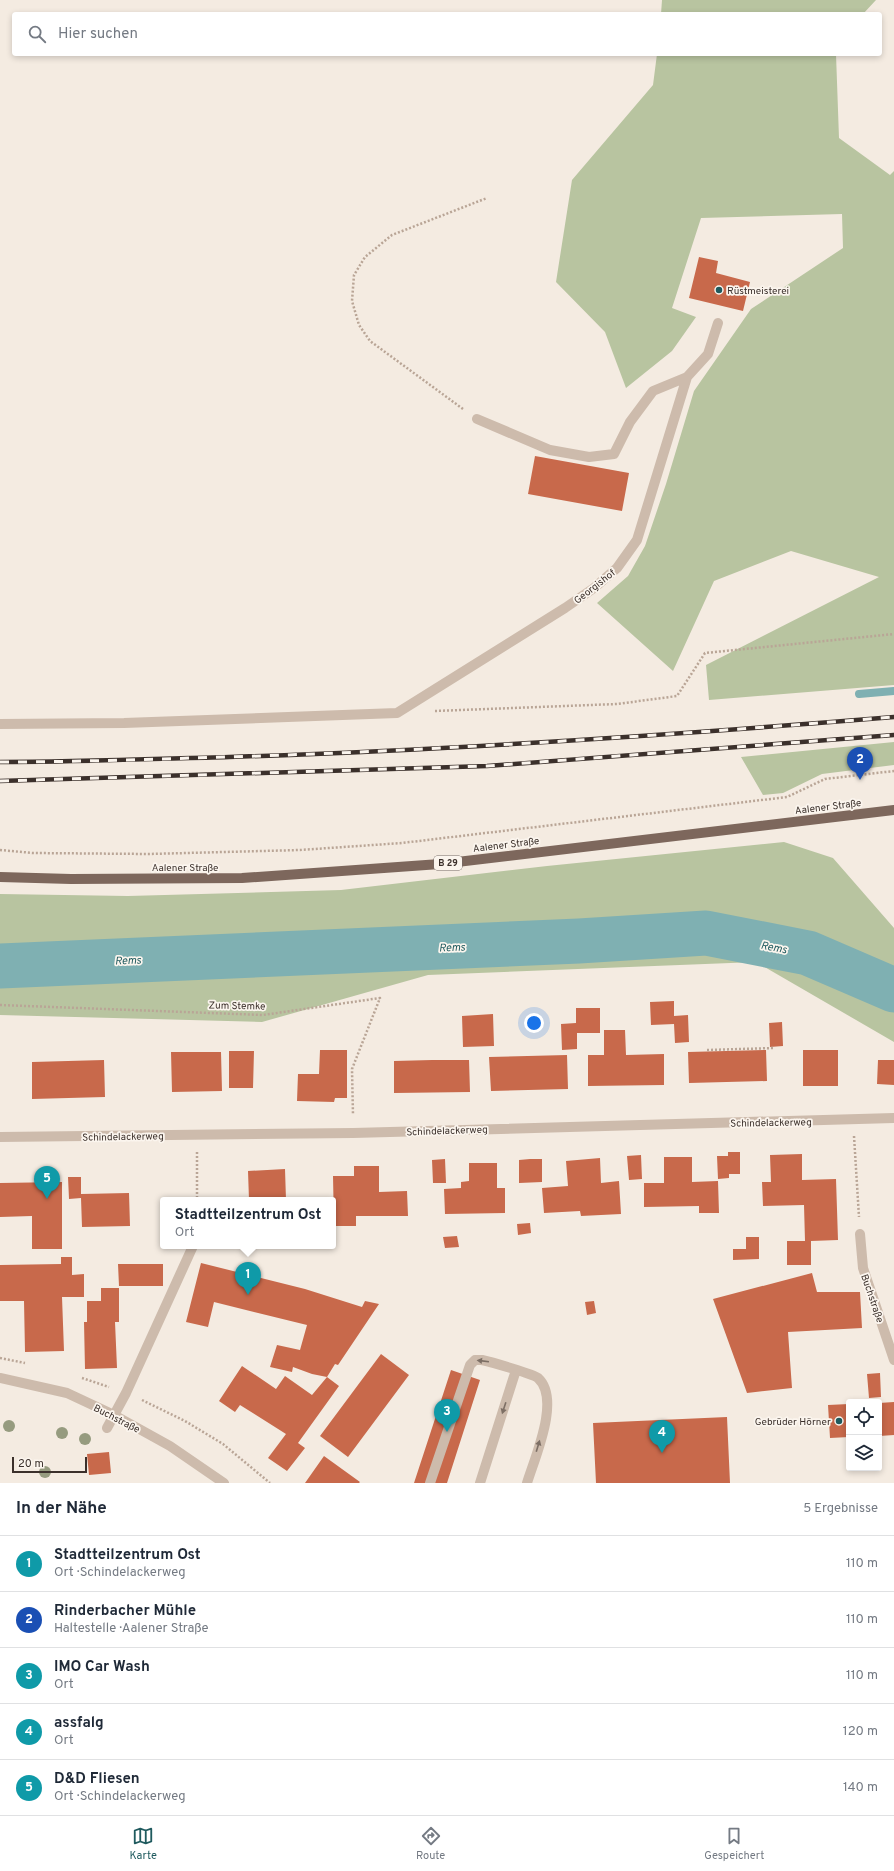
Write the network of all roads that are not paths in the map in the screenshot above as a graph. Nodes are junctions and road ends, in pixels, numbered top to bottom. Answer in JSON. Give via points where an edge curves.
{"nodes":[{"id":1,"x":718,"y":323,"type":"dead end"},
{"id":2,"x":687,"y":377,"type":"junction"},
{"id":3,"x":476,"y":419,"type":"road end"},
{"id":4,"x":0,"y":724,"type":"edge"},
{"id":5,"x":894,"y":810,"type":"edge"},
{"id":6,"x":0,"y":877,"type":"edge"},
{"id":7,"x":894,"y":1118,"type":"edge"},
{"id":8,"x":0,"y":1137,"type":"edge"},
{"id":9,"x":860,"y":1234,"type":"road end"},
{"id":10,"x":192,"y":1249,"type":"edge"},
{"id":11,"x":894,"y":1360,"type":"edge"},
{"id":12,"x":516,"y":1370,"type":"junction"},
{"id":13,"x":0,"y":1378,"type":"edge"},
{"id":14,"x":114,"y":1415,"type":"junction"},
{"id":15,"x":107,"y":1428,"type":"dead end"},
{"id":16,"x":224,"y":1483,"type":"edge"},
{"id":17,"x":430,"y":1483,"type":"edge"},
{"id":18,"x":480,"y":1483,"type":"edge"},
{"id":19,"x":527,"y":1483,"type":"edge"}],
"edges":[{"from":1,"to":2,"type":"street","name":"Georgishof","via":[[708,354]]},
{"from":2,"to":3,"type":"street","name":"Georgishof","via":[[654,391],[630,422],[614,454],[589,457],[550,450]]},
{"from":2,"to":4,"type":"street","name":"Georgishof","via":[[637,540],[617,568],[565,608],[397,713]]},
{"from":5,"to":6,"type":"main road","name":"Aalener Straße","number":"B 29","via":[[424,865],[242,878]]},
{"from":7,"to":8,"type":"street","name":"Schindelackerweg","via":[[353,1133]]},
{"from":9,"to":11,"type":"street","name":"Buchstraße","via":[[863,1268]]},
{"from":10,"to":14,"type":"street"},
{"from":12,"to":17,"type":"street","one_way":true,"via":[[482,1360],[475,1360],[470,1366]]},
{"from":12,"to":18,"type":"street","one_way":true},
{"from":19,"to":12,"type":"street","one_way":true,"via":[[548,1415],[548,1402],[545,1388],[537,1377]]},
{"from":13,"to":14,"type":"street","name":"Buchstraße","via":[[67,1393]]},
{"from":14,"to":15,"type":"street"},
{"from":14,"to":16,"type":"street","name":"Buchstraße","via":[[170,1446]]}]}
